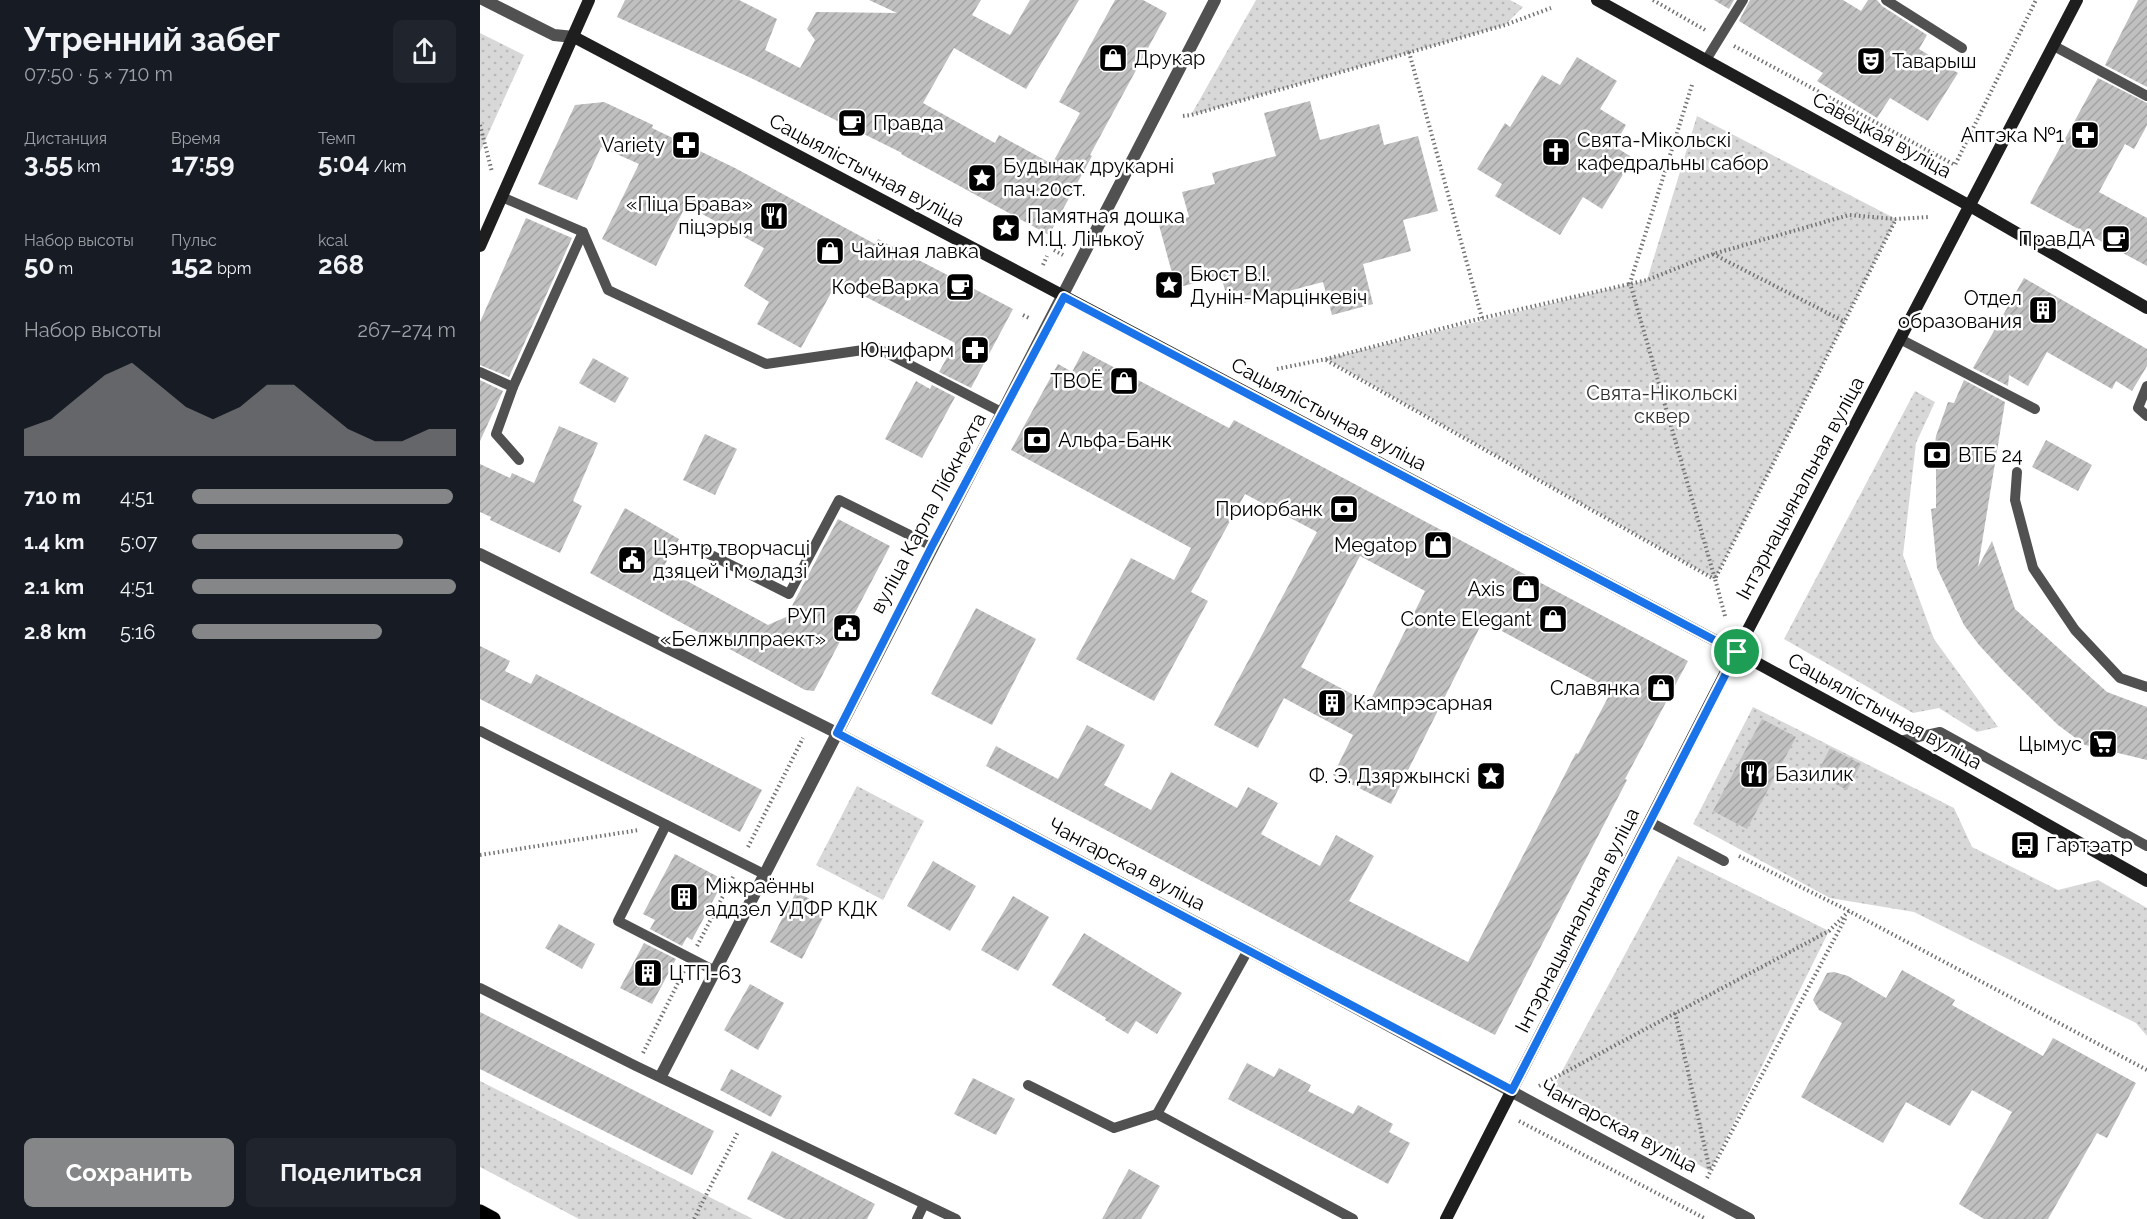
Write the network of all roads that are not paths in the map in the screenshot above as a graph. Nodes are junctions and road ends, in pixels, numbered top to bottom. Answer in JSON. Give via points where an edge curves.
{"nodes":[{"id":1,"x":484,"y":0,"type":"edge"},
{"id":2,"x":589,"y":0,"type":"edge"},
{"id":3,"x":1215,"y":0,"type":"edge"},
{"id":4,"x":1597,"y":0,"type":"edge"},
{"id":5,"x":1743,"y":0,"type":"edge"},
{"id":6,"x":1886,"y":0,"type":"edge"},
{"id":7,"x":2077,"y":0,"type":"edge"},
{"id":8,"x":574,"y":37,"type":"junction"},
{"id":9,"x":2054,"y":46,"type":"junction"},
{"id":10,"x":1962,"y":48,"type":"dead end"},
{"id":11,"x":1706,"y":60,"type":"junction"},
{"id":12,"x":2147,"y":96,"type":"edge"},
{"id":13,"x":502,"y":197,"type":"junction"},
{"id":14,"x":1970,"y":206,"type":"junction"},
{"id":15,"x":583,"y":232,"type":"junction"},
{"id":16,"x":480,"y":246,"type":"edge"},
{"id":17,"x":1064,"y":297,"type":"junction"},
{"id":18,"x":2147,"y":308,"type":"edge"},
{"id":19,"x":1900,"y":339,"type":"junction"},
{"id":20,"x":480,"y":372,"type":"edge"},
{"id":21,"x":2147,"y":386,"type":"edge"},
{"id":22,"x":513,"y":387,"type":"junction"},
{"id":23,"x":2035,"y":409,"type":"dead end"},
{"id":24,"x":1003,"y":413,"type":"junction"},
{"id":25,"x":2147,"y":416,"type":"edge"},
{"id":26,"x":519,"y":460,"type":"dead end"},
{"id":27,"x":2017,"y":472,"type":"dead end"},
{"id":28,"x":932,"y":546,"type":"junction"},
{"id":29,"x":480,"y":554,"type":"edge"},
{"id":30,"x":707,"y":554,"type":"dead end"},
{"id":31,"x":1737,"y":652,"type":"junction"},
{"id":32,"x":2147,"y":687,"type":"edge"},
{"id":33,"x":480,"y":731,"type":"edge"},
{"id":34,"x":837,"y":733,"type":"junction"},
{"id":35,"x":1900,"y":741,"type":"junction"},
{"id":36,"x":1650,"y":822,"type":"junction"},
{"id":37,"x":666,"y":825,"type":"junction"},
{"id":38,"x":2147,"y":846,"type":"edge"},
{"id":39,"x":1724,"y":861,"type":"dead end"},
{"id":40,"x":764,"y":874,"type":"junction"},
{"id":41,"x":2147,"y":881,"type":"edge"},
{"id":42,"x":1248,"y":950,"type":"junction"},
{"id":43,"x":715,"y":971,"type":"junction"},
{"id":44,"x":480,"y":987,"type":"edge"},
{"id":45,"x":661,"y":1076,"type":"junction"},
{"id":46,"x":1028,"y":1085,"type":"dead end"},
{"id":47,"x":1512,"y":1090,"type":"junction"},
{"id":48,"x":1157,"y":1114,"type":"junction"},
{"id":49,"x":924,"y":1204,"type":"junction"},
{"id":50,"x":480,"y":1212,"type":"edge"},
{"id":51,"x":493,"y":1219,"type":"edge"},
{"id":52,"x":917,"y":1219,"type":"edge"},
{"id":53,"x":956,"y":1219,"type":"edge"},
{"id":54,"x":1353,"y":1219,"type":"edge"},
{"id":55,"x":1446,"y":1219,"type":"edge"},
{"id":56,"x":1749,"y":1219,"type":"edge"}],
"edges":[{"from":1,"to":8,"type":"street","name":"Сацыялістычная вуліца","via":[[554,35]]},
{"from":2,"to":8,"type":"street"},
{"from":3,"to":17,"type":"street","name":"вуліца Карла Лібкнехта"},
{"from":4,"to":11,"type":"street","name":"Савецкая вуліца"},
{"from":5,"to":11,"type":"lane"},
{"from":6,"to":10,"type":"lane"},
{"from":7,"to":9,"type":"street","name":"Інтэрнацыянальная вуліца"},
{"from":8,"to":13,"type":"street"},
{"from":8,"to":17,"type":"street","name":"Сацыялістычная вуліца"},
{"from":9,"to":12,"type":"lane"},
{"from":9,"to":14,"type":"street","name":"Інтэрнацыянальная вуліца"},
{"from":11,"to":14,"type":"street","name":"Савецкая вуліца"},
{"from":13,"to":15,"type":"lane"},
{"from":13,"to":16,"type":"street"},
{"from":14,"to":18,"type":"street","name":"Савецкая вуліца"},
{"from":14,"to":19,"type":"street","name":"Інтэрнацыянальная вуліца"},
{"from":15,"to":22,"type":"lane"},
{"from":15,"to":24,"type":"lane","via":[[608,290],[766,364],[877,348]]},
{"from":17,"to":24,"type":"street","name":"вуліца Карла Лібкнехта"},
{"from":17,"to":31,"type":"street","name":"Сацыялістычная вуліца"},
{"from":19,"to":23,"type":"lane"},
{"from":19,"to":31,"type":"street","name":"Інтэрнацыянальная вуліца"},
{"from":20,"to":22,"type":"lane"},
{"from":21,"to":25,"type":"lane","via":[[2138,408]]},
{"from":22,"to":26,"type":"lane","via":[[496,434]]},
{"from":24,"to":28,"type":"street","name":"вуліца Карла Лібкнехта"},
{"from":27,"to":32,"type":"lane","via":[[2015,500],[2033,568],[2075,630],[2120,678]]},
{"from":28,"to":30,"type":"lane","via":[[839,500],[789,594]]},
{"from":28,"to":34,"type":"street","name":"вуліца Карла Лібкнехта"},
{"from":29,"to":34,"type":"street","name":"Чангарская вуліца"},
{"from":31,"to":35,"type":"street","name":"Сацыялістычная вуліца"},
{"from":31,"to":36,"type":"street","name":"Інтэрнацыянальная вуліца"},
{"from":33,"to":37,"type":"lane"},
{"from":34,"to":40,"type":"street","name":"вуліца Карла Лібкнехта"},
{"from":34,"to":42,"type":"street","name":"Чангарская вуліца"},
{"from":35,"to":38,"type":"lane","via":[[1940,732]]},
{"from":35,"to":41,"type":"street","name":"Сацыялістычная вуліца"},
{"from":36,"to":39,"type":"lane"},
{"from":36,"to":47,"type":"street","name":"Інтэрнацыянальная вуліца"},
{"from":37,"to":40,"type":"lane"},
{"from":37,"to":43,"type":"lane","via":[[618,921]]},
{"from":40,"to":43,"type":"street","name":"вуліца Карла Лібкнехта"},
{"from":42,"to":47,"type":"street","name":"Чангарская вуліца"},
{"from":42,"to":48,"type":"lane"},
{"from":43,"to":45,"type":"street","name":"вуліца Карла Лібкнехта"},
{"from":44,"to":45,"type":"lane"},
{"from":45,"to":49,"type":"lane"},
{"from":46,"to":48,"type":"lane","via":[[1114,1128]]},
{"from":47,"to":55,"type":"street","name":"Інтэрнацыянальная вуліца"},
{"from":47,"to":56,"type":"street","name":"Чангарская вуліца"},
{"from":48,"to":54,"type":"lane"},
{"from":49,"to":52,"type":"lane"},
{"from":49,"to":53,"type":"lane"},
{"from":50,"to":51,"type":"main road"}]}
